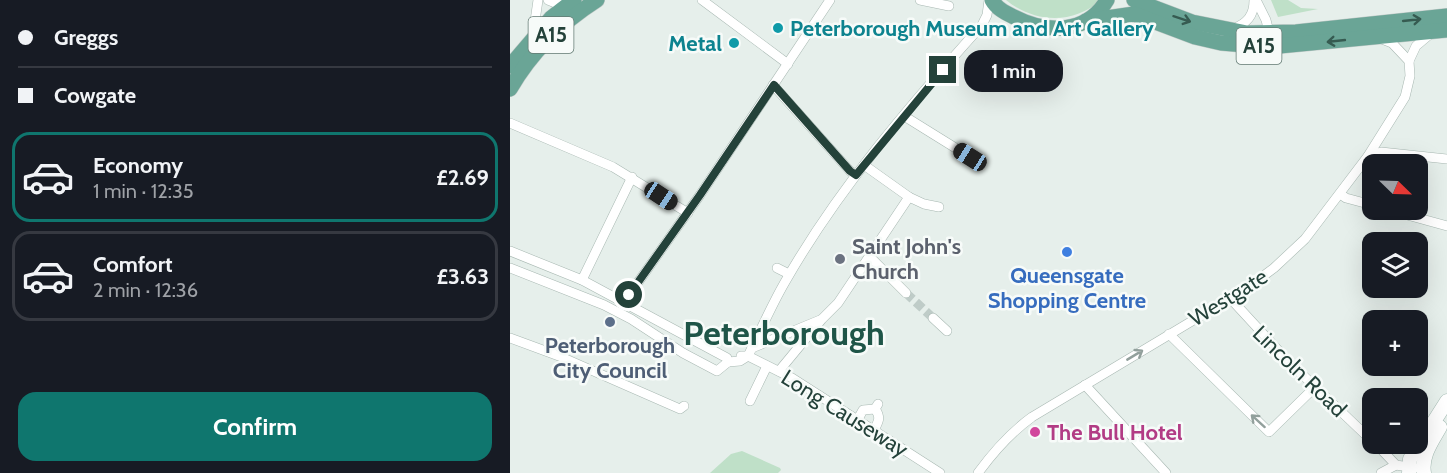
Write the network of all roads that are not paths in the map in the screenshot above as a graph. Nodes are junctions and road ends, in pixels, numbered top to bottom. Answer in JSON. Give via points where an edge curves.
{"nodes":[{"id":1,"x":538,"y":0,"type":"edge"},
{"id":2,"x":548,"y":0,"type":"edge"},
{"id":3,"x":597,"y":0,"type":"edge"},
{"id":4,"x":702,"y":0,"type":"edge"},
{"id":5,"x":830,"y":0,"type":"edge"},
{"id":6,"x":920,"y":0,"type":"edge"},
{"id":7,"x":991,"y":0,"type":"edge"},
{"id":8,"x":1107,"y":0,"type":"edge"},
{"id":9,"x":1134,"y":0,"type":"edge"},
{"id":10,"x":1255,"y":0,"type":"edge"},
{"id":11,"x":571,"y":2,"type":"edge"},
{"id":12,"x":949,"y":6,"type":"dead end"},
{"id":13,"x":1447,"y":16,"type":"edge"},
{"id":14,"x":1086,"y":21,"type":"junction"},
{"id":15,"x":1232,"y":30,"type":"junction"},
{"id":16,"x":1442,"y":30,"type":"edge"},
{"id":17,"x":1269,"y":32,"type":"junction"},
{"id":18,"x":1376,"y":37,"type":"junction"},
{"id":19,"x":532,"y":38,"type":"junction"},
{"id":20,"x":1250,"y":46,"type":"junction"},
{"id":21,"x":1409,"y":61,"type":"junction"},
{"id":22,"x":788,"y":64,"type":"junction"},
{"id":23,"x":510,"y":66,"type":"edge"},
{"id":24,"x":774,"y":85,"type":"junction"},
{"id":25,"x":510,"y":89,"type":"edge"},
{"id":26,"x":904,"y":116,"type":"junction"},
{"id":27,"x":510,"y":123,"type":"edge"},
{"id":28,"x":1381,"y":134,"type":"junction"},
{"id":29,"x":1400,"y":153,"type":"junction"},
{"id":30,"x":1369,"y":154,"type":"edge"},
{"id":31,"x":1374,"y":154,"type":"edge"},
{"id":32,"x":970,"y":157,"type":"dead end"},
{"id":33,"x":1447,"y":159,"type":"edge"},
{"id":34,"x":1362,"y":164,"type":"edge"},
{"id":35,"x":864,"y":165,"type":"junction"},
{"id":36,"x":856,"y":175,"type":"junction"},
{"id":37,"x":632,"y":177,"type":"junction"},
{"id":38,"x":1340,"y":194,"type":"junction"},
{"id":39,"x":909,"y":197,"type":"junction"},
{"id":40,"x":1362,"y":203,"type":"edge"},
{"id":41,"x":939,"y":207,"type":"dead end"},
{"id":42,"x":687,"y":213,"type":"junction"},
{"id":43,"x":1425,"y":220,"type":"edge"},
{"id":44,"x":1447,"y":226,"type":"edge"},
{"id":45,"x":510,"y":251,"type":"edge"},
{"id":46,"x":870,"y":257,"type":"junction"},
{"id":47,"x":510,"y":268,"type":"edge"},
{"id":48,"x":777,"y":268,"type":"dead end"},
{"id":49,"x":789,"y":274,"type":"junction"},
{"id":50,"x":582,"y":280,"type":"junction"},
{"id":51,"x":906,"y":293,"type":"tunnel mouth"},
{"id":52,"x":1230,"y":298,"type":"junction"},
{"id":53,"x":627,"y":299,"type":"junction"},
{"id":54,"x":933,"y":318,"type":"tunnel mouth"},
{"id":55,"x":822,"y":319,"type":"junction"},
{"id":56,"x":947,"y":331,"type":"dead end"},
{"id":57,"x":1169,"y":334,"type":"junction"},
{"id":58,"x":510,"y":338,"type":"edge"},
{"id":59,"x":693,"y":338,"type":"junction"},
{"id":60,"x":750,"y":352,"type":"junction"},
{"id":61,"x":681,"y":355,"type":"junction"},
{"id":62,"x":728,"y":360,"type":"junction"},
{"id":63,"x":767,"y":366,"type":"junction"},
{"id":64,"x":779,"y":371,"type":"junction"},
{"id":65,"x":1084,"y":385,"type":"junction"},
{"id":66,"x":1315,"y":387,"type":"junction"},
{"id":67,"x":750,"y":401,"type":"dead end"},
{"id":68,"x":1447,"y":401,"type":"edge"},
{"id":69,"x":684,"y":406,"type":"dead end"},
{"id":70,"x":1447,"y":411,"type":"edge"},
{"id":71,"x":858,"y":419,"type":"junction"},
{"id":72,"x":874,"y":430,"type":"junction"},
{"id":73,"x":1362,"y":431,"type":"edge"},
{"id":74,"x":1388,"y":454,"type":"edge"},
{"id":75,"x":1388,"y":454,"type":"edge"},
{"id":76,"x":1413,"y":467,"type":"edge"},
{"id":77,"x":940,"y":473,"type":"edge"},
{"id":78,"x":978,"y":473,"type":"edge"},
{"id":79,"x":1166,"y":473,"type":"edge"},
{"id":80,"x":1381,"y":473,"type":"edge"}],
"edges":[{"from":1,"to":19,"type":"street"},
{"from":2,"to":11,"type":"street","via":[[558,4]]},
{"from":3,"to":25,"type":"main road","number":"A15","via":[[543,43]]},
{"from":4,"to":22,"type":"street"},
{"from":5,"to":22,"type":"street"},
{"from":6,"to":12,"type":"street"},
{"from":7,"to":14,"type":"main road","via":[[1017,19],[1046,29]]},
{"from":7,"to":26,"type":"street","via":[[982,25]]},
{"from":8,"to":14,"type":"main road","via":[[1096,16]]},
{"from":9,"to":15,"type":"main road","number":"A15","one_way":true,"via":[[1192,22]]},
{"from":10,"to":15,"type":"street","via":[[1250,17]]},
{"from":10,"to":17,"type":"street"},
{"from":11,"to":19,"type":"main road","number":"A15"},
{"from":17,"to":13,"type":"main road","number":"A15","one_way":true},
{"from":14,"to":20,"type":"main road","number":"A15","via":[[1134,14],[1195,36]]},
{"from":15,"to":17,"type":"main road","number":"A15"},
{"from":16,"to":18,"type":"main road","number":"A15"},
{"from":16,"to":21,"type":"street","via":[[1421,40]]},
{"from":17,"to":20,"type":"street"},
{"from":18,"to":20,"type":"main road","number":"A15","one_way":true},
{"from":18,"to":21,"type":"street","via":[[1392,43]]},
{"from":19,"to":23,"type":"main road","number":"A15"},
{"from":21,"to":28,"type":"street","name":"Westgate","via":[[1409,87]]},
{"from":22,"to":24,"type":"street"},
{"from":24,"to":36,"type":"street"},
{"from":24,"to":42,"type":"street"},
{"from":26,"to":32,"type":"street"},
{"from":26,"to":35,"type":"street"},
{"from":27,"to":37,"type":"street"},
{"from":28,"to":29,"type":"street"},
{"from":28,"to":30,"type":"street","name":"Westgate"},
{"from":29,"to":31,"type":"street"},
{"from":29,"to":33,"type":"street"},
{"from":34,"to":38,"type":"street","name":"Westgate"},
{"from":35,"to":36,"type":"street"},
{"from":35,"to":39,"type":"street"},
{"from":36,"to":49,"type":"street"},
{"from":37,"to":42,"type":"street"},
{"from":37,"to":50,"type":"street"},
{"from":38,"to":40,"type":"street"},
{"from":38,"to":52,"type":"street","name":"Westgate","via":[[1293,252]]},
{"from":39,"to":41,"type":"street"},
{"from":39,"to":46,"type":"street"},
{"from":42,"to":53,"type":"street"},
{"from":43,"to":44,"type":"street"},
{"from":45,"to":50,"type":"street"},
{"from":46,"to":51,"type":"street"},
{"from":46,"to":55,"type":"street","via":[[841,304]]},
{"from":47,"to":61,"type":"street","via":[[604,305]]},
{"from":48,"to":49,"type":"street"},
{"from":49,"to":60,"type":"street"},
{"from":50,"to":53,"type":"street"},
{"from":52,"to":57,"type":"street","name":"Westgate"},
{"from":52,"to":66,"type":"street","name":"Lincoln Road"},
{"from":53,"to":59,"type":"street"},
{"from":54,"to":56,"type":"street"},
{"from":55,"to":60,"type":"street"},
{"from":55,"to":64,"type":"street"},
{"from":65,"to":57,"type":"street","name":"Westgate","one_way":true},
{"from":66,"to":57,"type":"street","one_way":true,"via":[[1269,432]]},
{"from":58,"to":69,"type":"street","via":[[680,409]]},
{"from":59,"to":61,"type":"street"},
{"from":59,"to":62,"type":"street"},
{"from":60,"to":62,"type":"street","via":[[740,360]]},
{"from":60,"to":63,"type":"street","name":"Long Causeway"},
{"from":61,"to":62,"type":"street","via":[[717,371]]},
{"from":63,"to":64,"type":"street","name":"Long Causeway"},
{"from":63,"to":67,"type":"street"},
{"from":64,"to":71,"type":"street","name":"Long Causeway"},
{"from":65,"to":78,"type":"street","name":"Westgate","via":[[1011,432]]},
{"from":65,"to":79,"type":"street"},
{"from":66,"to":73,"type":"street","name":"Lincoln Road"},
{"from":68,"to":76,"type":"street"},
{"from":70,"to":76,"type":"street"},
{"from":71,"to":72,"type":"street","name":"Long Causeway"},
{"from":71,"to":72,"type":"street","via":[[863,410],[876,406],[879,421]]},
{"from":72,"to":77,"type":"street","name":"Long Causeway"},
{"from":74,"to":76,"type":"street","name":"Lincoln Road"},
{"from":75,"to":76,"type":"street","name":"Lincoln Road"},
{"from":76,"to":80,"type":"street"}]}
